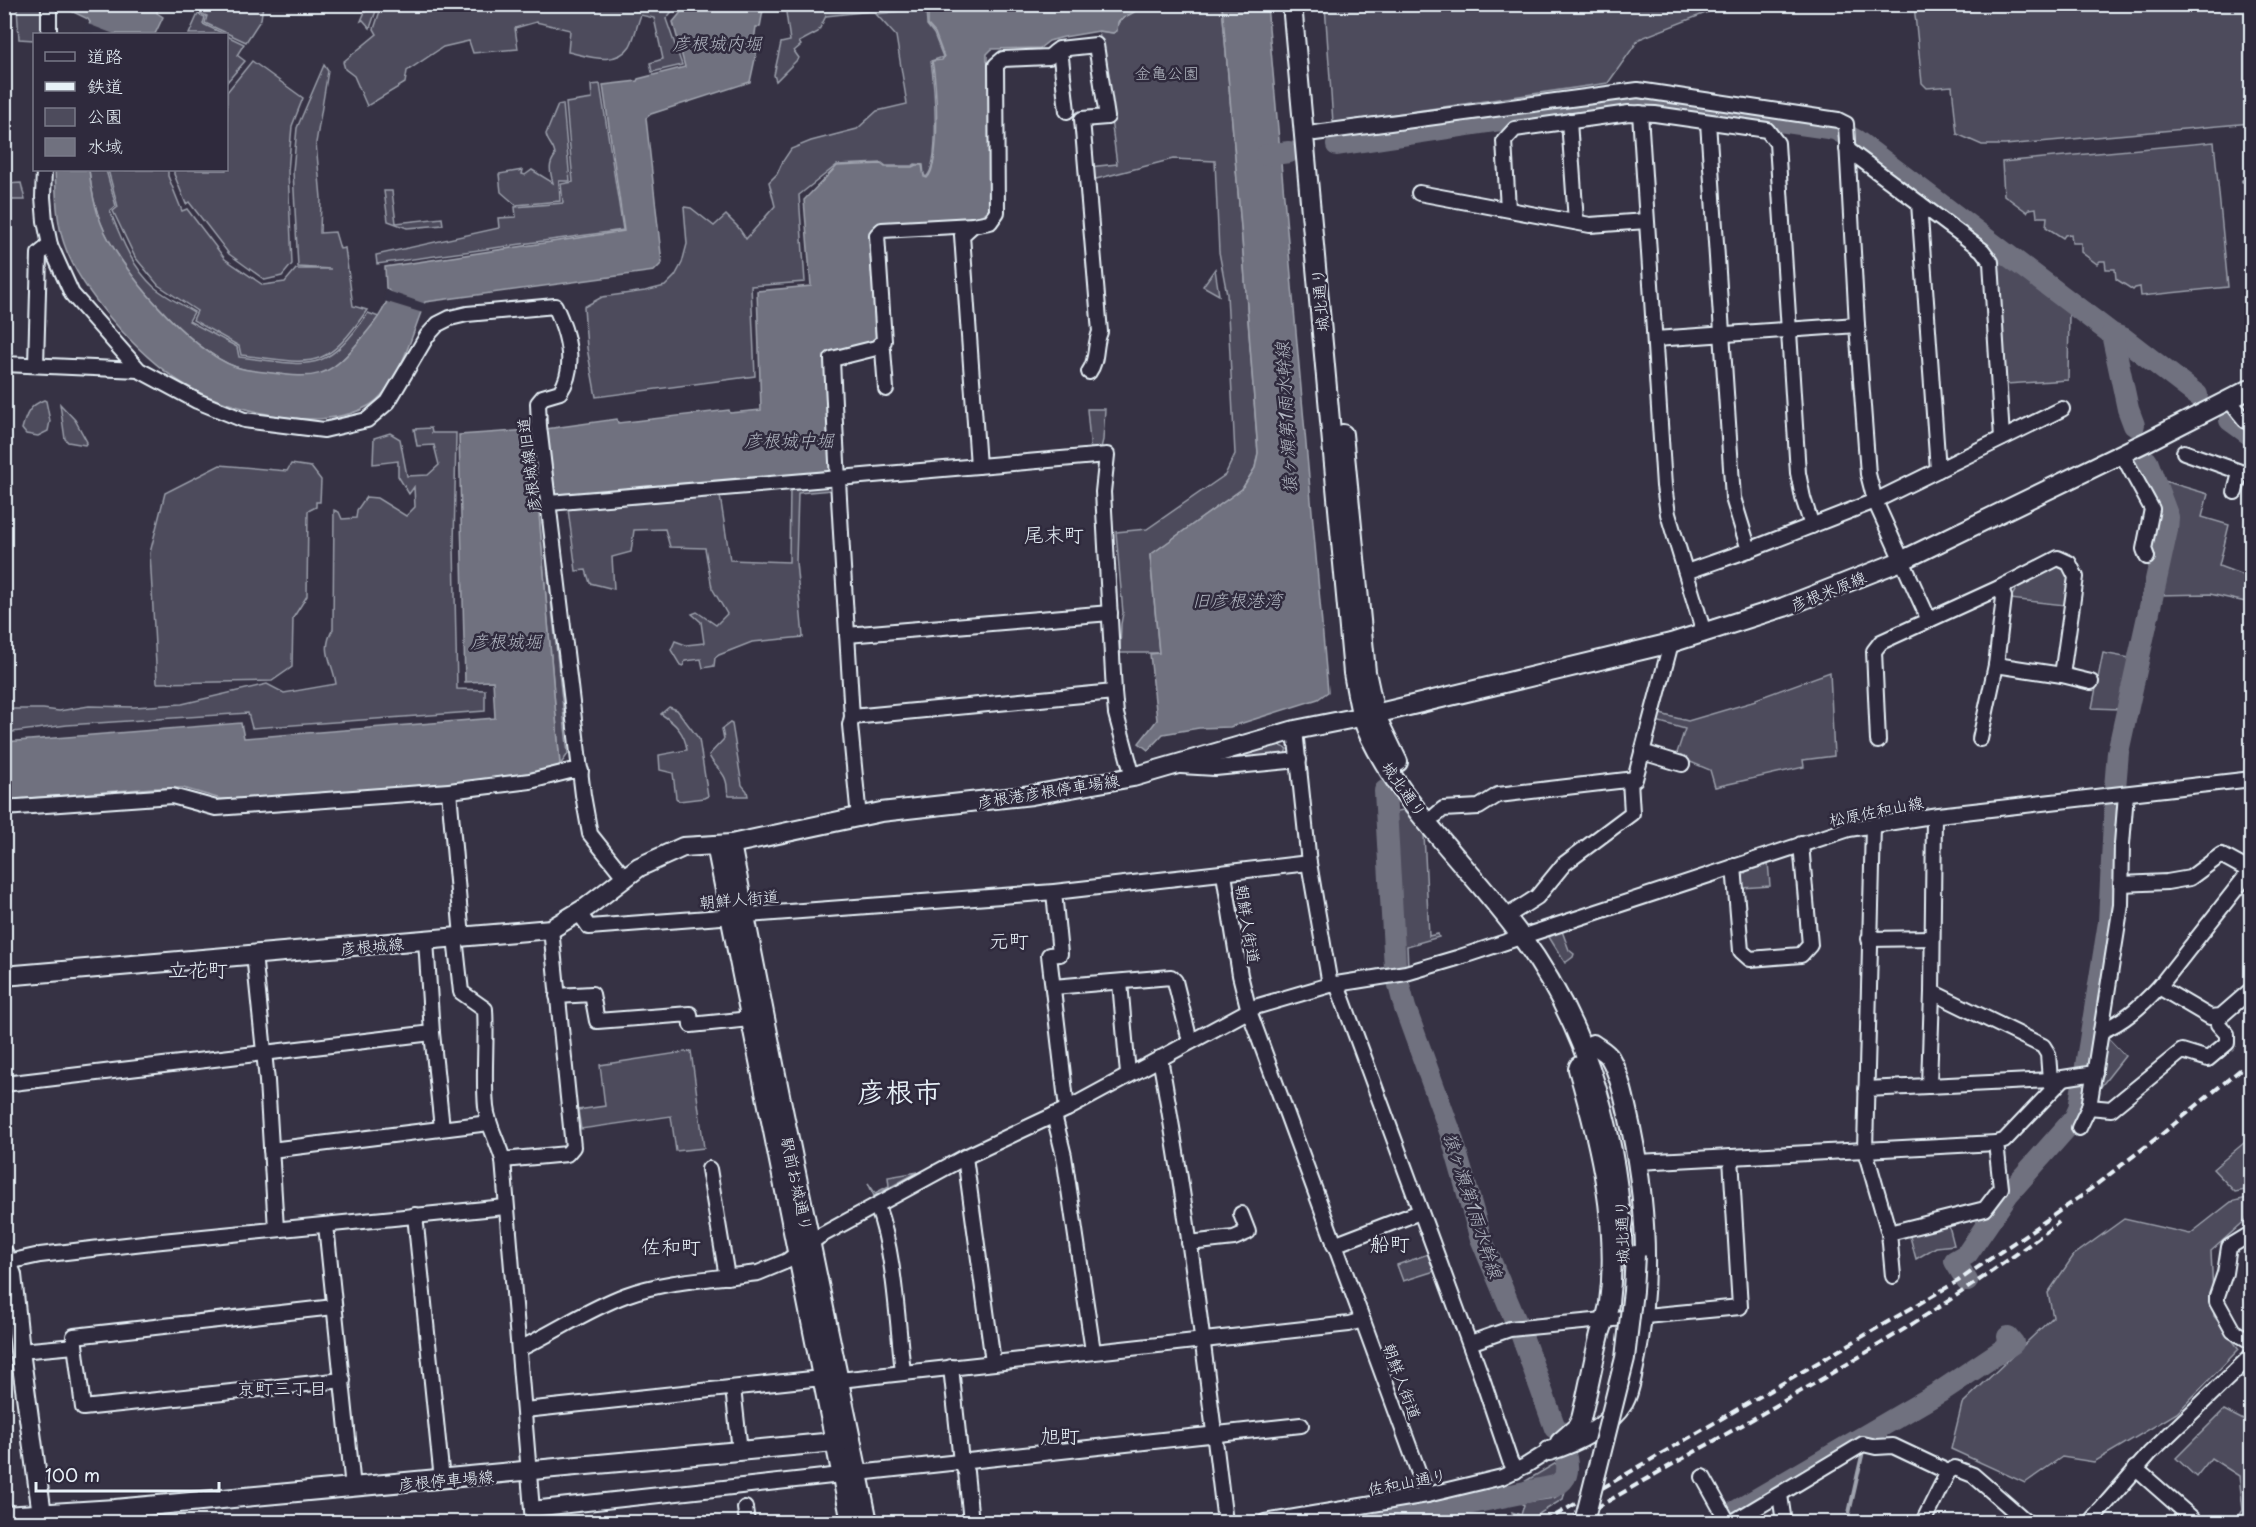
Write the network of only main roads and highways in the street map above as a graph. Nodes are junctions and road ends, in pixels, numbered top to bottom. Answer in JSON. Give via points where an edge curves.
{"nodes":[{"id":1,"x":1292,"y":4,"type":"edge"},
{"id":2,"x":1304,"y":4,"type":"edge"},
{"id":3,"x":2252,"y":388,"type":"edge"},
{"id":4,"x":1369,"y":715,"type":"junction"},
{"id":5,"x":724,"y":845,"type":"junction"},
{"id":6,"x":737,"y":915,"type":"junction"},
{"id":7,"x":1527,"y":935,"type":"junction"},
{"id":8,"x":4,"y":976,"type":"edge"},
{"id":9,"x":1588,"y":1046,"type":"junction"},
{"id":10,"x":804,"y":1249,"type":"junction"},
{"id":11,"x":1629,"y":1255,"type":"junction"},
{"id":12,"x":6,"y":1258,"type":"edge"},
{"id":13,"x":10,"y":1310,"type":"edge"},
{"id":14,"x":843,"y":1440,"type":"junction"},
{"id":15,"x":850,"y":1474,"type":"junction"},
{"id":16,"x":4,"y":1516,"type":"edge"},
{"id":17,"x":42,"y":1518,"type":"edge"},
{"id":18,"x":851,"y":1522,"type":"edge"},
{"id":19,"x":868,"y":1522,"type":"edge"},
{"id":20,"x":1573,"y":1522,"type":"edge"},
{"id":21,"x":1584,"y":1522,"type":"edge"}],
"edges":[{"from":1,"to":4,"type":"main road","name":"城北通り","via":[[1352,662]]},
{"from":2,"to":4,"type":"main road","name":"城北通り"},
{"from":3,"to":4,"type":"main road","name":"彦根米原線","via":[[1901,561],[1784,608],[1671,643]]},
{"from":4,"to":5,"type":"main road","name":"彦根港彦根停車場線","via":[[1295,730],[1133,777],[1064,791],[880,812]]},
{"from":4,"to":7,"type":"main road","name":"城北通り","via":[[1413,786],[1515,911]]},
{"from":4,"to":7,"type":"main road","name":"城北通り","via":[[1369,735],[1403,791]]},
{"from":5,"to":6,"type":"main road","name":"駅前お城通り"},
{"from":5,"to":8,"type":"main road","name":"彦根城線","via":[[683,847],[655,859],[551,929]]},
{"from":6,"to":10,"type":"main road","name":"駅前お城通り"},
{"from":6,"to":10,"type":"main road","name":"駅前お城通り","via":[[750,1018]]},
{"from":7,"to":9,"type":"main road","name":"城北通り","via":[[1558,974]]},
{"from":9,"to":9,"type":"main road","via":[[1610,1056],[1638,1161],[1646,1258],[1643,1317],[1623,1404],[1592,1432],[1549,1451],[1581,1419],[1612,1279],[1601,1156],[1578,1069]]},
{"from":9,"to":11,"type":"main road","name":"城北通り","via":[[1613,1100],[1625,1149],[1633,1209]]},
{"from":10,"to":14,"type":"main road","name":"駅前お城通り"},
{"from":11,"to":20,"type":"main road","name":"城北通り","via":[[1614,1352]]},
{"from":11,"to":21,"type":"main road","name":"城北通り","bridge":true,"via":[[1633,1291],[1625,1358]]},
{"from":12,"to":13,"type":"main road","via":[[12,1275]]},
{"from":13,"to":17,"type":"main road","via":[[20,1351]]},
{"from":14,"to":15,"type":"main road","name":"駅前お城通り"},
{"from":14,"to":17,"type":"main road","name":"彦根停車場線"},
{"from":15,"to":18,"type":"main road","name":"駅前お城通り"},
{"from":15,"to":19,"type":"main road","name":"駅前お城通り"},
{"from":16,"to":17,"type":"main road","name":"彦根停車場線"}]}
